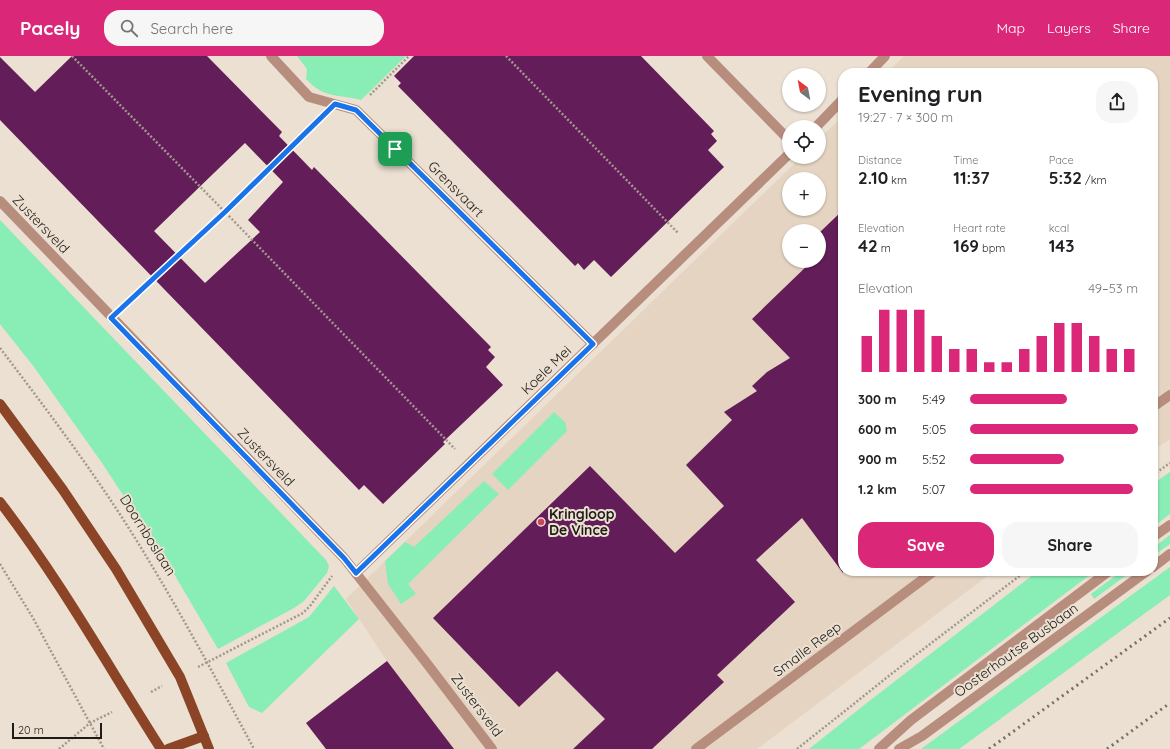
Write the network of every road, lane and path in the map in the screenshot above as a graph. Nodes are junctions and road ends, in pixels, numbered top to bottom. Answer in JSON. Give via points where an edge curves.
{"nodes":[{"id":1,"x":72,"y":56,"type":"edge"},
{"id":2,"x":271,"y":56,"type":"edge"},
{"id":3,"x":409,"y":56,"type":"edge"},
{"id":4,"x":506,"y":56,"type":"edge"},
{"id":5,"x":707,"y":56,"type":"edge"},
{"id":6,"x":885,"y":56,"type":"edge"},
{"id":7,"x":873,"y":68,"type":"edge"},
{"id":8,"x":335,"y":104,"type":"junction"},
{"id":9,"x":838,"y":104,"type":"edge"},
{"id":10,"x":356,"y":110,"type":"junction"},
{"id":11,"x":823,"y":120,"type":"edge"},
{"id":12,"x":782,"y":133,"type":"edge"},
{"id":13,"x":782,"y":161,"type":"edge"},
{"id":14,"x":0,"y":201,"type":"edge"},
{"id":15,"x":225,"y":212,"type":"junction"},
{"id":16,"x":692,"y":247,"type":"junction"},
{"id":17,"x":111,"y":318,"type":"junction"},
{"id":18,"x":593,"y":344,"type":"junction"},
{"id":19,"x":0,"y":348,"type":"edge"},
{"id":20,"x":1170,"y":394,"type":"edge"},
{"id":21,"x":1158,"y":403,"type":"edge"},
{"id":22,"x":0,"y":404,"type":"edge"},
{"id":23,"x":1170,"y":463,"type":"edge"},
{"id":24,"x":469,"y":464,"type":"junction"},
{"id":25,"x":1158,"y":471,"type":"edge"},
{"id":26,"x":0,"y":502,"type":"edge"},
{"id":27,"x":1170,"y":525,"type":"edge"},
{"id":28,"x":1158,"y":534,"type":"edge"},
{"id":29,"x":1170,"y":554,"type":"edge"},
{"id":30,"x":344,"y":558,"type":"junction"},
{"id":31,"x":1158,"y":563,"type":"edge"},
{"id":32,"x":0,"y":564,"type":"edge"},
{"id":33,"x":356,"y":573,"type":"junction"},
{"id":34,"x":927,"y":576,"type":"edge"},
{"id":35,"x":1019,"y":576,"type":"edge"},
{"id":36,"x":1101,"y":576,"type":"edge"},
{"id":37,"x":1140,"y":576,"type":"edge"},
{"id":38,"x":207,"y":662,"type":"junction"},
{"id":39,"x":90,"y":723,"type":"junction"},
{"id":40,"x":204,"y":736,"type":"junction"},
{"id":41,"x":59,"y":749,"type":"edge"},
{"id":42,"x":104,"y":749,"type":"edge"},
{"id":43,"x":161,"y":749,"type":"edge"},
{"id":44,"x":168,"y":749,"type":"edge"},
{"id":45,"x":209,"y":749,"type":"edge"},
{"id":46,"x":254,"y":749,"type":"edge"},
{"id":47,"x":492,"y":749,"type":"edge"},
{"id":48,"x":696,"y":749,"type":"edge"},
{"id":49,"x":797,"y":749,"type":"edge"},
{"id":50,"x":879,"y":749,"type":"edge"},
{"id":51,"x":899,"y":749,"type":"edge"}],
"edges":[{"from":1,"to":15,"type":"path"},
{"from":2,"to":8,"type":"street","name":"Grensvaart","via":[[309,96]]},
{"from":3,"to":10,"type":"path"},
{"from":4,"to":16,"type":"path"},
{"from":5,"to":12,"type":"street"},
{"from":6,"to":7,"type":"street"},
{"from":8,"to":10,"type":"street","name":"Grensvaart"},
{"from":8,"to":15,"type":"path"},
{"from":9,"to":11,"type":"street"},
{"from":10,"to":18,"type":"street","name":"Grensvaart"},
{"from":13,"to":16,"type":"street","name":"Koele Mei"},
{"from":14,"to":17,"type":"street","name":"Zustersveld"},
{"from":15,"to":17,"type":"path"},
{"from":15,"to":24,"type":"path"},
{"from":16,"to":18,"type":"street","name":"Koele Mei"},
{"from":17,"to":30,"type":"street","name":"Zustersveld"},
{"from":18,"to":24,"type":"street","name":"Koele Mei"},
{"from":19,"to":38,"type":"path","name":"Doornboslaan","via":[[72,443],[143,550]]},
{"from":20,"to":21,"type":"street"},
{"from":22,"to":40,"type":"main road","via":[[68,497],[116,569],[180,677]]},
{"from":23,"to":25,"type":"path"},
{"from":24,"to":33,"type":"street","name":"Koele Mei"},
{"from":26,"to":43,"type":"main road","via":[[74,608]]},
{"from":27,"to":28,"type":"street"},
{"from":29,"to":31,"type":"street"},
{"from":30,"to":33,"type":"street","name":"Zustersveld"},
{"from":30,"to":38,"type":"path","via":[[304,613]]},
{"from":32,"to":39,"type":"path","via":[[33,618]]},
{"from":33,"to":47,"type":"street","name":"Zustersveld"},
{"from":34,"to":48,"type":"street","name":"Smalle Reep"},
{"from":35,"to":49,"type":"path"},
{"from":36,"to":50,"type":"street","name":"Oosterhoutse Busbaan","via":[[911,720]]},
{"from":37,"to":51,"type":"street","name":"Oosterhoutse Busbaan","via":[[922,736]]},
{"from":38,"to":46,"type":"path","name":"Doornboslaan"},
{"from":39,"to":41,"type":"path"},
{"from":39,"to":42,"type":"path"},
{"from":40,"to":44,"type":"main road"},
{"from":40,"to":45,"type":"main road"}]}
